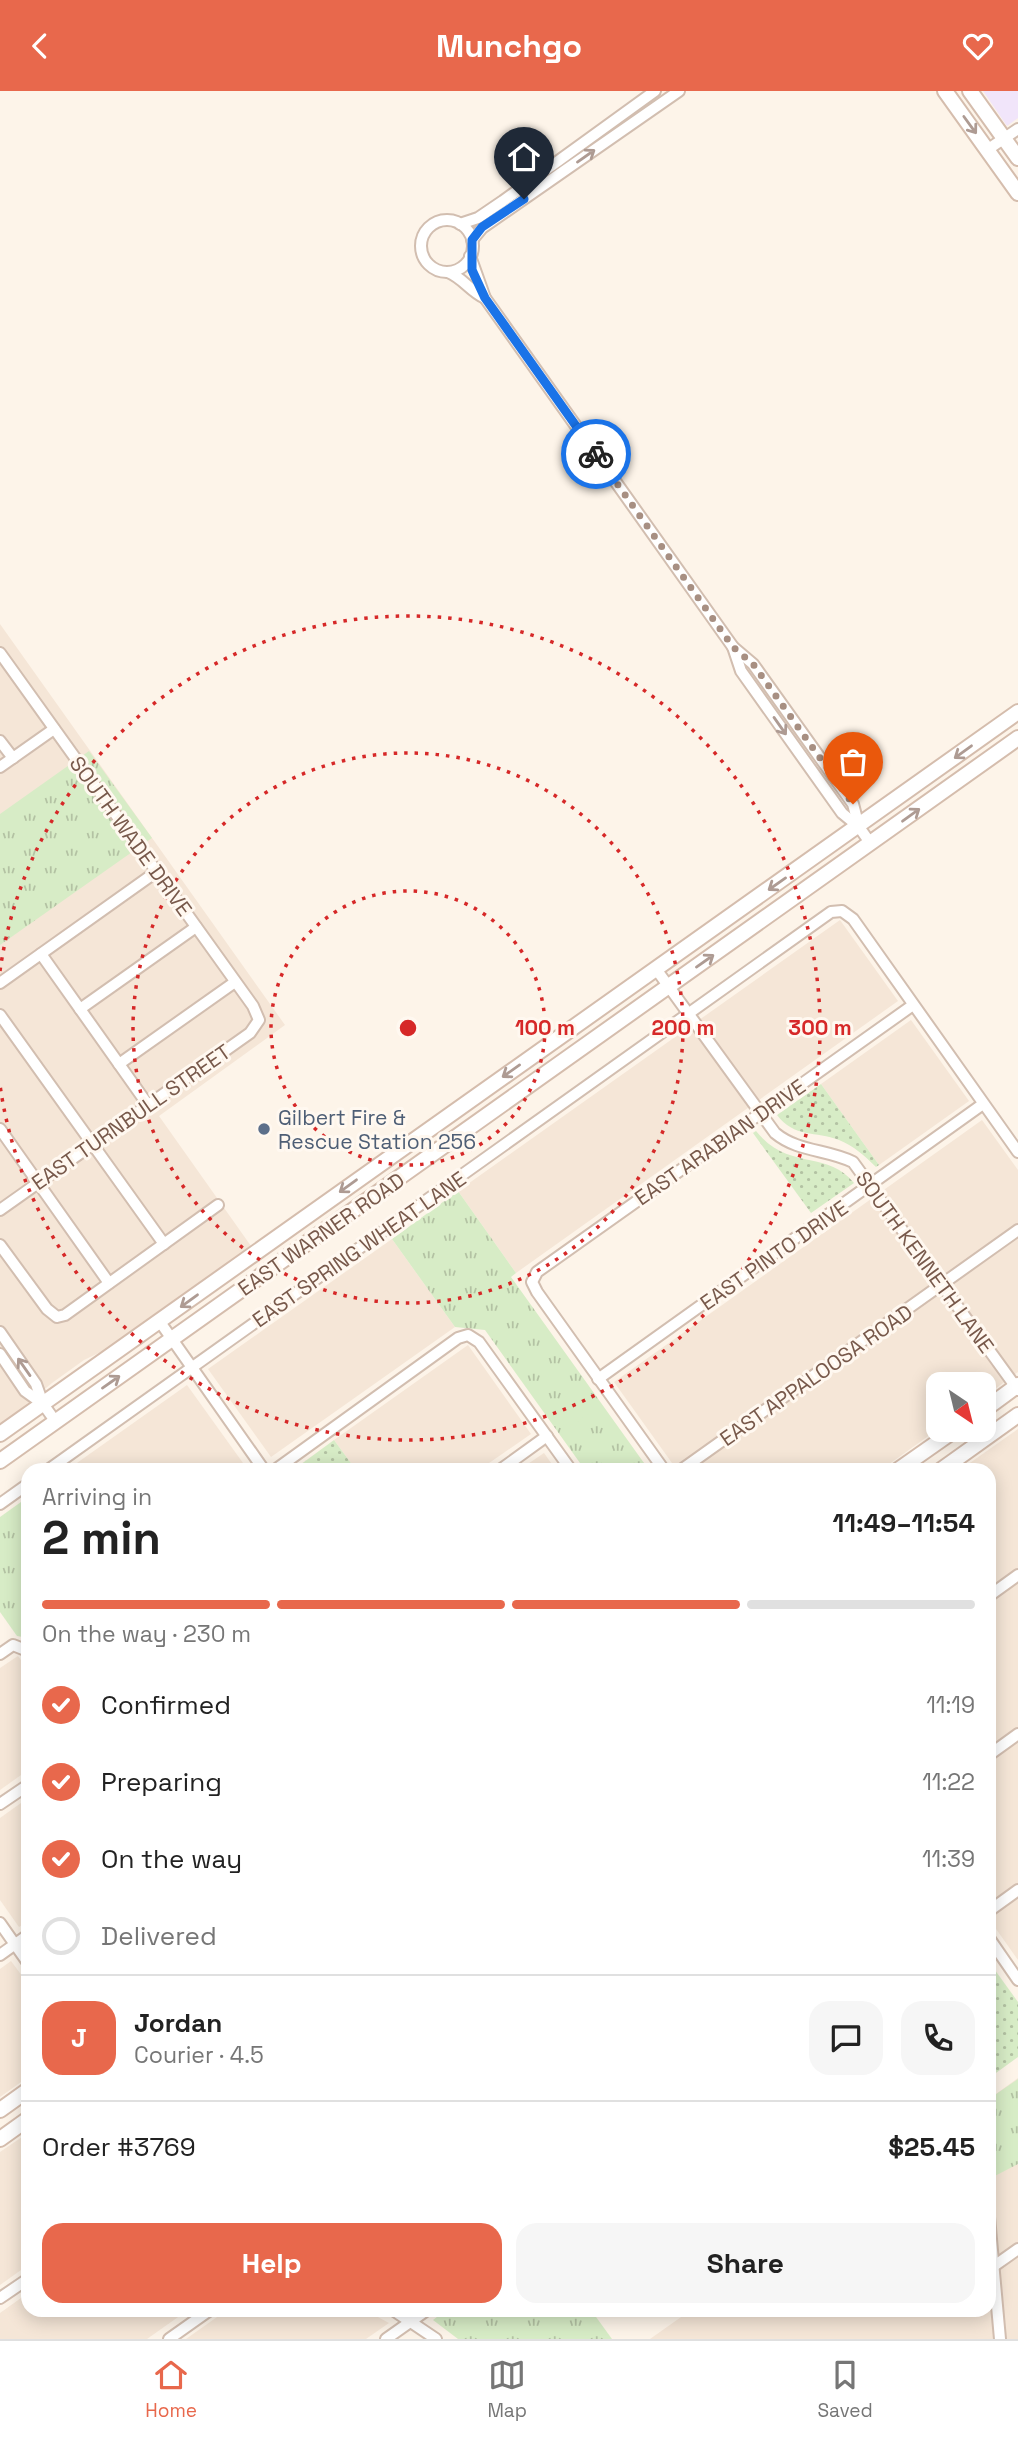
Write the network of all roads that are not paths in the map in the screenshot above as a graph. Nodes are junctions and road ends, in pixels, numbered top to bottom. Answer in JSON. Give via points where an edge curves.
{"nodes":[{"id":1,"x":655,"y":91,"type":"edge"},
{"id":2,"x":679,"y":91,"type":"edge"},
{"id":3,"x":945,"y":91,"type":"edge"},
{"id":4,"x":970,"y":91,"type":"edge"},
{"id":5,"x":1018,"y":129,"type":"edge"},
{"id":6,"x":1004,"y":139,"type":"junction"},
{"id":7,"x":988,"y":150,"type":"junction"},
{"id":8,"x":1018,"y":158,"type":"edge"},
{"id":9,"x":1018,"y":193,"type":"edge"},
{"id":10,"x":460,"y":224,"type":"junction"},
{"id":11,"x":472,"y":240,"type":"junction"},
{"id":12,"x":470,"y":256,"type":"junction"},
{"id":13,"x":447,"y":271,"type":"junction"},
{"id":14,"x":485,"y":298,"type":"junction"},
{"id":15,"x":0,"y":653,"type":"edge"},
{"id":16,"x":1018,"y":712,"type":"edge"},
{"id":17,"x":54,"y":729,"type":"junction"},
{"id":18,"x":1018,"y":738,"type":"edge"},
{"id":19,"x":0,"y":741,"type":"edge"},
{"id":20,"x":13,"y":758,"type":"junction"},
{"id":21,"x":0,"y":767,"type":"edge"},
{"id":22,"x":859,"y":827,"type":"junction"},
{"id":23,"x":871,"y":843,"type":"junction"},
{"id":24,"x":156,"y":872,"type":"junction"},
{"id":25,"x":195,"y":927,"type":"junction"},
{"id":26,"x":41,"y":954,"type":"junction"},
{"id":27,"x":656,"y":969,"type":"junction"},
{"id":28,"x":235,"y":982,"type":"junction"},
{"id":29,"x":0,"y":983,"type":"edge"},
{"id":30,"x":669,"y":986,"type":"junction"},
{"id":31,"x":913,"y":1005,"type":"junction"},
{"id":32,"x":80,"y":1009,"type":"junction"},
{"id":33,"x":689,"y":1014,"type":"junction"},
{"id":34,"x":0,"y":1015,"type":"edge"},
{"id":35,"x":259,"y":1020,"type":"joint"},
{"id":36,"x":119,"y":1064,"type":"junction"},
{"id":37,"x":984,"y":1104,"type":"junction"},
{"id":38,"x":148,"y":1105,"type":"junction"},
{"id":39,"x":761,"y":1115,"type":"junction"},
{"id":40,"x":0,"y":1129,"type":"edge"},
{"id":41,"x":93,"y":1144,"type":"junction"},
{"id":42,"x":1018,"y":1152,"type":"edge"},
{"id":43,"x":376,"y":1166,"type":"junction"},
{"id":44,"x":38,"y":1183,"type":"junction"},
{"id":45,"x":390,"y":1185,"type":"junction"},
{"id":46,"x":872,"y":1185,"type":"junction"},
{"id":47,"x":218,"y":1205,"type":"dead end"},
{"id":48,"x":0,"y":1210,"type":"edge"},
{"id":49,"x":1018,"y":1230,"type":"edge"},
{"id":50,"x":164,"y":1244,"type":"junction"},
{"id":51,"x":0,"y":1245,"type":"edge"},
{"id":52,"x":109,"y":1283,"type":"junction"},
{"id":53,"x":943,"y":1285,"type":"junction"},
{"id":54,"x":160,"y":1322,"type":"junction"},
{"id":55,"x":0,"y":1332,"type":"edge"},
{"id":56,"x":172,"y":1339,"type":"junction"},
{"id":57,"x":0,"y":1354,"type":"edge"},
{"id":58,"x":191,"y":1368,"type":"junction"},
{"id":59,"x":598,"y":1379,"type":"junction"},
{"id":60,"x":1017,"y":1387,"type":"edge"},
{"id":61,"x":996,"y":1402,"type":"edge"},
{"id":62,"x":43,"y":1404,"type":"junction"},
{"id":63,"x":1018,"y":1415,"type":"edge"},
{"id":64,"x":56,"y":1422,"type":"junction"},
{"id":65,"x":0,"y":1434,"type":"edge"},
{"id":66,"x":547,"y":1436,"type":"junction"},
{"id":67,"x":938,"y":1442,"type":"edge"},
{"id":68,"x":0,"y":1461,"type":"edge"},
{"id":69,"x":58,"y":1463,"type":"edge"},
{"id":70,"x":259,"y":1463,"type":"edge"},
{"id":71,"x":285,"y":1463,"type":"edge"},
{"id":72,"x":510,"y":1463,"type":"edge"},
{"id":73,"x":566,"y":1463,"type":"edge"},
{"id":74,"x":659,"y":1463,"type":"edge"},
{"id":75,"x":691,"y":1463,"type":"edge"},
{"id":76,"x":908,"y":1463,"type":"edge"},
{"id":77,"x":951,"y":1463,"type":"edge"},
{"id":78,"x":21,"y":1490,"type":"edge"},
{"id":79,"x":0,"y":1504,"type":"edge"},
{"id":80,"x":1018,"y":1575,"type":"edge"},
{"id":81,"x":996,"y":1591,"type":"edge"},
{"id":82,"x":21,"y":1649,"type":"edge"},
{"id":83,"x":0,"y":1654,"type":"edge"},
{"id":84,"x":1018,"y":1734,"type":"edge"},
{"id":85,"x":996,"y":1750,"type":"edge"},
{"id":86,"x":21,"y":1789,"type":"edge"},
{"id":87,"x":0,"y":1804,"type":"edge"},
{"id":88,"x":1018,"y":1890,"type":"edge"},
{"id":89,"x":996,"y":1906,"type":"edge"},
{"id":90,"x":0,"y":1923,"type":"edge"},
{"id":91,"x":21,"y":1940,"type":"edge"},
{"id":92,"x":15,"y":1944,"type":"junction"},
{"id":93,"x":21,"y":1953,"type":"edge"},
{"id":94,"x":0,"y":1955,"type":"edge"},
{"id":95,"x":996,"y":1955,"type":"edge"},
{"id":96,"x":1018,"y":1980,"type":"edge"},
{"id":97,"x":21,"y":2095,"type":"edge"},
{"id":98,"x":0,"y":2111,"type":"edge"},
{"id":99,"x":21,"y":2124,"type":"edge"},
{"id":100,"x":0,"y":2139,"type":"edge"},
{"id":101,"x":1018,"y":2249,"type":"edge"},
{"id":102,"x":996,"y":2265,"type":"edge"},
{"id":103,"x":21,"y":2284,"type":"edge"},
{"id":104,"x":996,"y":2290,"type":"edge"},
{"id":105,"x":0,"y":2298,"type":"edge"},
{"id":106,"x":200,"y":2317,"type":"edge"},
{"id":107,"x":404,"y":2317,"type":"edge"},
{"id":108,"x":417,"y":2317,"type":"edge"},
{"id":109,"x":411,"y":2321,"type":"junction"},
{"id":110,"x":169,"y":2339,"type":"edge"},
{"id":111,"x":386,"y":2339,"type":"edge"},
{"id":112,"x":436,"y":2339,"type":"edge"},
{"id":113,"x":1000,"y":2339,"type":"edge"}],
"edges":[{"from":1,"to":10,"type":"street","via":[[503,201]]},
{"from":11,"to":2,"type":"street","one_way":true,"via":[[482,227]]},
{"from":3,"to":7,"type":"main road","one_way":true},
{"from":4,"to":6,"type":"main road"},
{"from":5,"to":6,"type":"street"},
{"from":6,"to":7,"type":"street"},
{"from":6,"to":8,"type":"main road"},
{"from":7,"to":9,"type":"main road"},
{"from":10,"to":11,"type":"street"},
{"from":10,"to":13,"type":"street","via":[[435,223],[421,243],[425,260]]},
{"from":11,"to":12,"type":"street"},
{"from":12,"to":13,"type":"street","via":[[461,267]]},
{"from":12,"to":14,"type":"street"},
{"from":13,"to":14,"type":"street"},
{"from":14,"to":22,"type":"street","via":[[733,647],[753,664],[853,804]]},
{"from":15,"to":17,"type":"street","name":"SOUTH WADE DRIVE"},
{"from":16,"to":22,"type":"main road","name":"EAST WARNER ROAD","one_way":true},
{"from":17,"to":20,"type":"street"},
{"from":17,"to":24,"type":"street","name":"SOUTH WADE DRIVE"},
{"from":23,"to":18,"type":"main road","name":"EAST WARNER ROAD","one_way":true},
{"from":19,"to":20,"type":"street"},
{"from":20,"to":21,"type":"street"},
{"from":22,"to":23,"type":"street"},
{"from":22,"to":27,"type":"main road","name":"EAST WARNER ROAD","one_way":true},
{"from":30,"to":23,"type":"main road","name":"EAST WARNER ROAD","one_way":true},
{"from":24,"to":25,"type":"street","name":"SOUTH WADE DRIVE"},
{"from":24,"to":26,"type":"street"},
{"from":25,"to":28,"type":"street","name":"SOUTH WADE DRIVE"},
{"from":25,"to":32,"type":"street"},
{"from":26,"to":29,"type":"street"},
{"from":26,"to":32,"type":"street"},
{"from":27,"to":30,"type":"street","name":"SOUTH KENNETH LANE"},
{"from":27,"to":43,"type":"main road","name":"EAST WARNER ROAD","one_way":true},
{"from":28,"to":35,"type":"street","name":"SOUTH WADE DRIVE"},
{"from":28,"to":36,"type":"street"},
{"from":30,"to":33,"type":"street","name":"SOUTH KENNETH LANE"},
{"from":30,"to":45,"type":"main road","name":"EAST WARNER ROAD"},
{"from":31,"to":33,"type":"street","name":"EAST SPRING WHEAT LANE","via":[[853,919],[842,911],[831,912]]},
{"from":31,"to":37,"type":"street"},
{"from":31,"to":39,"type":"street","name":"EAST ARABIAN DRIVE"},
{"from":32,"to":36,"type":"street"},
{"from":33,"to":39,"type":"street","name":"SOUTH KENNETH LANE"},
{"from":33,"to":58,"type":"street","name":"EAST SPRING WHEAT LANE"},
{"from":34,"to":41,"type":"street"},
{"from":35,"to":38,"type":"street","name":"EAST TURNBULL STREET","via":[[250,1033]]},
{"from":36,"to":38,"type":"street"},
{"from":37,"to":42,"type":"street"},
{"from":37,"to":46,"type":"street","name":"EAST PINTO DRIVE"},
{"from":38,"to":41,"type":"street","name":"EAST TURNBULL STREET"},
{"from":39,"to":46,"type":"street","name":"SOUTH KENNETH LANE","via":[[787,1143],[835,1153],[853,1162]]},
{"from":39,"to":59,"type":"street","name":"EAST ARABIAN DRIVE","via":[[537,1272],[532,1282]]},
{"from":40,"to":44,"type":"street"},
{"from":41,"to":44,"type":"street","name":"EAST TURNBULL STREET"},
{"from":41,"to":50,"type":"street"},
{"from":43,"to":45,"type":"main road"},
{"from":43,"to":54,"type":"main road","name":"EAST WARNER ROAD","one_way":true},
{"from":44,"to":48,"type":"street","name":"EAST TURNBULL STREET"},
{"from":44,"to":52,"type":"street"},
{"from":45,"to":56,"type":"main road","name":"EAST WARNER ROAD"},
{"from":46,"to":53,"type":"street","name":"SOUTH KENNETH LANE"},
{"from":46,"to":59,"type":"street","name":"EAST PINTO DRIVE"},
{"from":47,"to":50,"type":"street"},
{"from":49,"to":53,"type":"street","name":"EAST APPALOOSA ROAD"},
{"from":50,"to":52,"type":"street"},
{"from":51,"to":52,"type":"street","via":[[57,1317]]},
{"from":53,"to":60,"type":"street","name":"SOUTH KENNETH LANE"},
{"from":53,"to":75,"type":"street","name":"EAST APPALOOSA ROAD"},
{"from":54,"to":56,"type":"street"},
{"from":54,"to":62,"type":"main road","name":"EAST WARNER ROAD"},
{"from":62,"to":55,"type":"street","one_way":true,"via":[[36,1384]]},
{"from":56,"to":58,"type":"street"},
{"from":64,"to":56,"type":"main road","name":"EAST WARNER ROAD","one_way":true},
{"from":57,"to":62,"type":"street","via":[[25,1391]]},
{"from":58,"to":69,"type":"street","name":"EAST SPRING WHEAT LANE"},
{"from":58,"to":70,"type":"street"},
{"from":59,"to":74,"type":"street"},
{"from":60,"to":61,"type":"main road"},
{"from":62,"to":64,"type":"street"},
{"from":62,"to":65,"type":"main road","name":"EAST WARNER ROAD"},
{"from":63,"to":77,"type":"main road"},
{"from":64,"to":68,"type":"main road","name":"EAST WARNER ROAD"},
{"from":66,"to":71,"type":"street","via":[[479,1342],[468,1335]]},
{"from":66,"to":72,"type":"street"},
{"from":66,"to":73,"type":"street"},
{"from":67,"to":76,"type":"main road"},
{"from":78,"to":79,"type":"street"},
{"from":80,"to":81,"type":"street"},
{"from":82,"to":83,"type":"street"},
{"from":84,"to":85,"type":"street"},
{"from":86,"to":87,"type":"street"},
{"from":88,"to":89,"type":"street"},
{"from":90,"to":92,"type":"street"},
{"from":91,"to":92,"type":"street"},
{"from":92,"to":93,"type":"street"},
{"from":92,"to":94,"type":"street"},
{"from":95,"to":96,"type":"street"},
{"from":97,"to":98,"type":"main road"},
{"from":99,"to":100,"type":"main road"},
{"from":101,"to":102,"type":"street"},
{"from":103,"to":105,"type":"street"},
{"from":104,"to":113,"type":"street"},
{"from":106,"to":110,"type":"street"},
{"from":107,"to":109,"type":"street"},
{"from":108,"to":109,"type":"street"},
{"from":109,"to":111,"type":"street"},
{"from":109,"to":112,"type":"street"}]}
